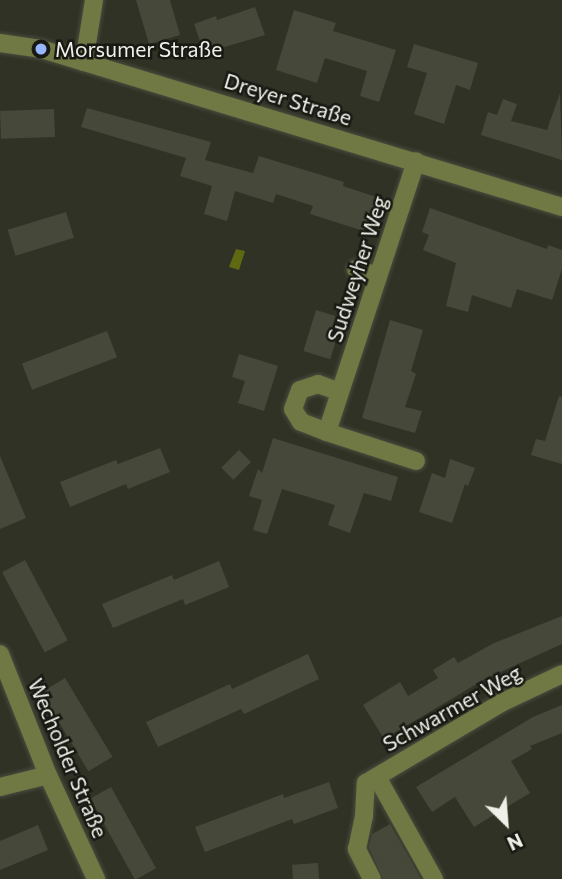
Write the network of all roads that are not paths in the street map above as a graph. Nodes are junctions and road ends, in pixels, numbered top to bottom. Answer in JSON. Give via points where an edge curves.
{"nodes":[{"id":1,"x":94,"y":0,"type":"edge"},
{"id":2,"x":0,"y":43,"type":"edge"},
{"id":3,"x":83,"y":61,"type":"junction"},
{"id":4,"x":416,"y":161,"type":"junction"},
{"id":5,"x":562,"y":207,"type":"edge"},
{"id":6,"x":356,"y":269,"type":"dead end"},
{"id":7,"x":378,"y":276,"type":"junction"},
{"id":8,"x":340,"y":392,"type":"junction"},
{"id":9,"x":327,"y":432,"type":"junction"},
{"id":10,"x":416,"y":461,"type":"dead end"},
{"id":11,"x":0,"y":654,"type":"edge"},
{"id":12,"x":562,"y":674,"type":"edge"},
{"id":13,"x":48,"y":775,"type":"junction"},
{"id":14,"x":371,"y":780,"type":"junction"},
{"id":15,"x":0,"y":787,"type":"edge"},
{"id":16,"x":96,"y":879,"type":"edge"},
{"id":17,"x":372,"y":879,"type":"edge"},
{"id":18,"x":434,"y":879,"type":"edge"}],
"edges":[{"from":1,"to":3,"type":"street"},
{"from":2,"to":3,"type":"street","name":"Dreyer Straße"},
{"from":3,"to":4,"type":"street","name":"Dreyer Straße"},
{"from":4,"to":5,"type":"street","name":"Dreyer Straße"},
{"from":4,"to":7,"type":"street","name":"Sudweyher Weg"},
{"from":6,"to":7,"type":"street"},
{"from":7,"to":8,"type":"street","name":"Sudweyher Weg"},
{"from":8,"to":9,"type":"street","name":"Sudweyher Weg"},
{"from":8,"to":9,"type":"street","via":[[317,384],[300,390],[293,409],[301,422]]},
{"from":9,"to":10,"type":"street"},
{"from":11,"to":13,"type":"street","name":"Wecholder Straße"},
{"from":12,"to":14,"type":"street","name":"Schwarmer Weg","via":[[503,702]]},
{"from":13,"to":15,"type":"street"},
{"from":13,"to":16,"type":"street","name":"Wecholder Straße"},
{"from":14,"to":17,"type":"street","via":[[357,849]]},
{"from":14,"to":18,"type":"street"}]}
